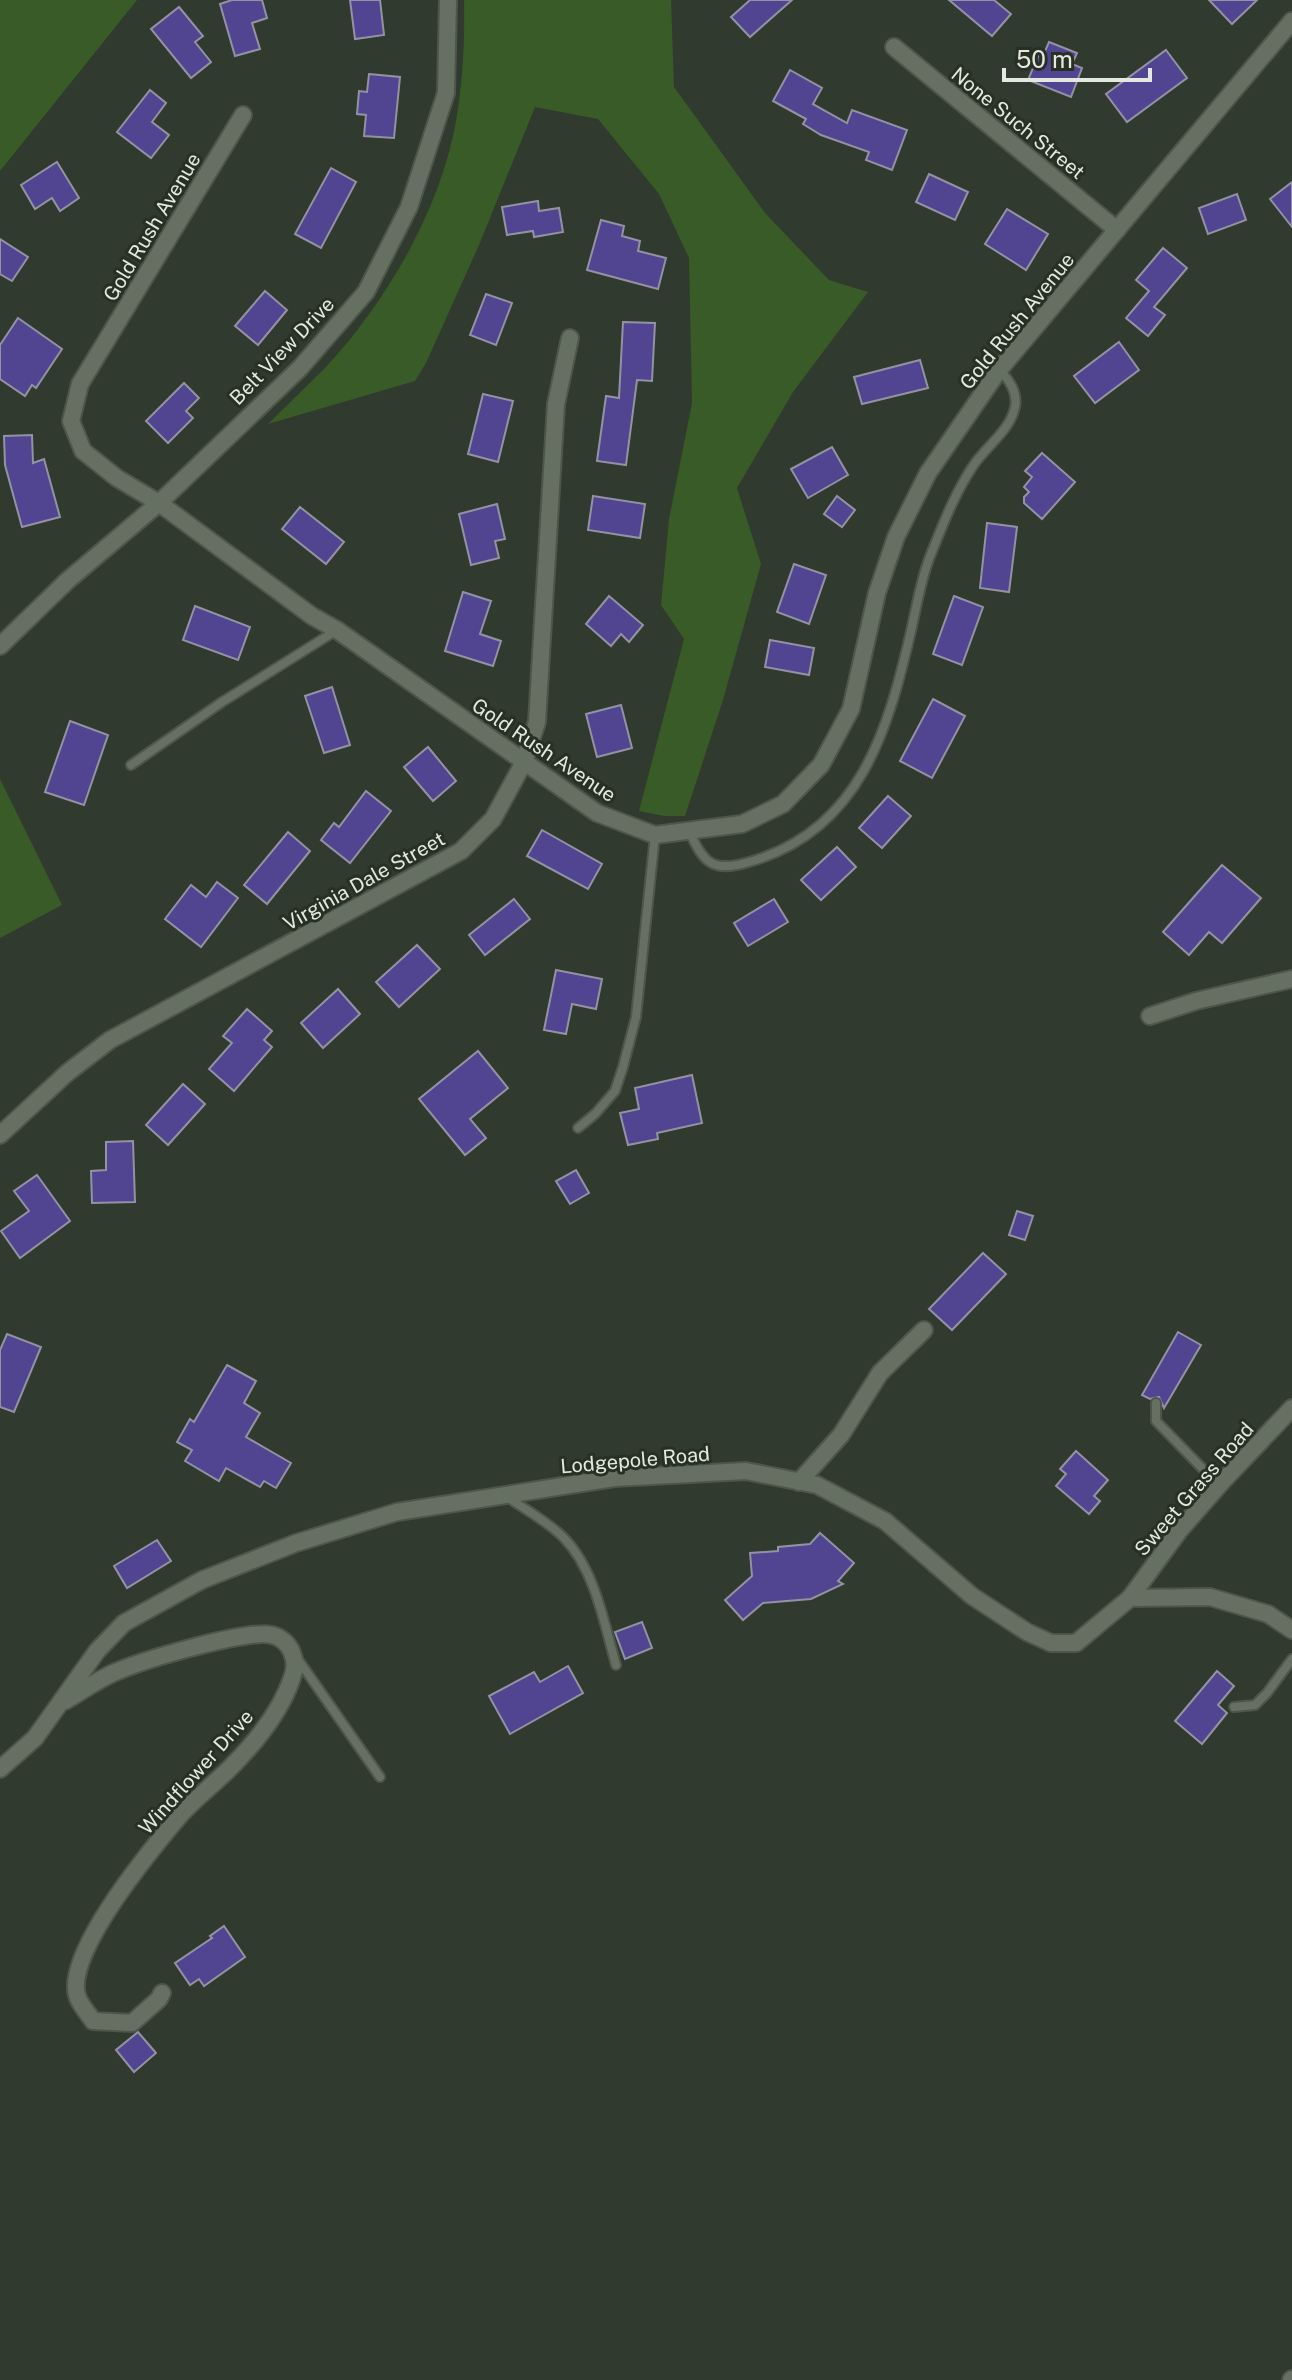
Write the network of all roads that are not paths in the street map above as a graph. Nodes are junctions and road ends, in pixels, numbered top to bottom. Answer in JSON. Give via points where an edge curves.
{"nodes":[{"id":1,"x":448,"y":0,"type":"edge"},
{"id":2,"x":1292,"y":21,"type":"edge"},
{"id":3,"x":894,"y":47,"type":"dead end"},
{"id":4,"x":243,"y":115,"type":"dead end"},
{"id":5,"x":1117,"y":230,"type":"junction"},
{"id":6,"x":570,"y":338,"type":"dead end"},
{"id":7,"x":999,"y":370,"type":"junction"},
{"id":8,"x":159,"y":503,"type":"junction"},
{"id":9,"x":337,"y":630,"type":"junction"},
{"id":10,"x":0,"y":646,"type":"edge"},
{"id":11,"x":524,"y":762,"type":"junction"},
{"id":12,"x":131,"y":765,"type":"dead end"},
{"id":13,"x":689,"y":831,"type":"junction"},
{"id":14,"x":655,"y":835,"type":"junction"},
{"id":15,"x":1292,"y":979,"type":"edge"},
{"id":16,"x":1150,"y":1016,"type":"dead end"},
{"id":17,"x":578,"y":1128,"type":"dead end"},
{"id":18,"x":0,"y":1135,"type":"edge"},
{"id":19,"x":924,"y":1330,"type":"dead end"},
{"id":20,"x":1156,"y":1403,"type":"dead end"},
{"id":21,"x":1292,"y":1408,"type":"edge"},
{"id":22,"x":799,"y":1482,"type":"junction"},
{"id":23,"x":1221,"y":1483,"type":"junction"},
{"id":24,"x":506,"y":1496,"type":"junction"},
{"id":25,"x":1130,"y":1598,"type":"junction"},
{"id":26,"x":1291,"y":1626,"type":"edge"},
{"id":27,"x":290,"y":1647,"type":"junction"},
{"id":28,"x":1292,"y":1659,"type":"edge"},
{"id":29,"x":616,"y":1665,"type":"dead end"},
{"id":30,"x":60,"y":1704,"type":"junction"},
{"id":31,"x":1234,"y":1707,"type":"dead end"},
{"id":32,"x":0,"y":1769,"type":"edge"},
{"id":33,"x":380,"y":1777,"type":"dead end"},
{"id":34,"x":162,"y":1993,"type":"dead end"}],
"edges":[{"from":1,"to":8,"type":"street","name":"Belt View Drive","via":[[446,93],[409,207],[366,292],[300,368]]},
{"from":2,"to":5,"type":"street","name":"Gold Rush Avenue"},
{"from":3,"to":5,"type":"street","name":"None Such Street"},
{"from":4,"to":8,"type":"street","name":"Gold Rush Avenue","via":[[80,384],[71,421],[83,451]]},
{"from":5,"to":7,"type":"street","name":"Gold Rush Avenue"},
{"from":6,"to":11,"type":"street","name":"Virginia Dale Street","via":[[556,404],[537,722]]},
{"from":7,"to":13,"type":"street","name":"Gold Rush Avenue","via":[[928,473],[896,537],[877,593],[851,709],[821,765],[783,804],[742,824]]},
{"from":7,"to":13,"type":"lane","via":[[1013,390],[1012,419],[974,463],[942,526],[887,721],[849,797],[788,846],[737,866],[716,866],[702,858]]},
{"from":8,"to":9,"type":"street","name":"Gold Rush Avenue"},
{"from":8,"to":10,"type":"street","name":"Belt View Drive"},
{"from":9,"to":11,"type":"street","name":"Gold Rush Avenue"},
{"from":9,"to":12,"type":"lane"},
{"from":11,"to":14,"type":"street","name":"Gold Rush Avenue","via":[[597,813]]},
{"from":11,"to":18,"type":"street","name":"Virginia Dale Street","via":[[493,819],[461,851],[110,1040]]},
{"from":13,"to":14,"type":"street","name":"Gold Rush Avenue"},
{"from":14,"to":17,"type":"lane","via":[[636,1017],[623,1067],[615,1091]]},
{"from":15,"to":16,"type":"street"},
{"from":19,"to":22,"type":"street","via":[[880,1373],[841,1435]]},
{"from":20,"to":23,"type":"lane","via":[[1156,1421]]},
{"from":21,"to":23,"type":"street","name":"Sweet Grass Road"},
{"from":22,"to":24,"type":"street","name":"Lodgepole Road","via":[[746,1471],[614,1478]]},
{"from":22,"to":25,"type":"street","name":"Lodgepole Road","via":[[817,1485],[885,1521],[972,1596],[1051,1643],[1076,1643]]},
{"from":23,"to":25,"type":"street","name":"Sweet Grass Road"},
{"from":24,"to":29,"type":"lane","via":[[563,1538],[581,1564]]},
{"from":24,"to":30,"type":"street","name":"Lodgepole Road","via":[[397,1512],[202,1580],[124,1623]]},
{"from":25,"to":26,"type":"street","via":[[1210,1597]]},
{"from":27,"to":30,"type":"street","via":[[270,1634],[178,1652],[116,1672]]},
{"from":27,"to":33,"type":"lane"},
{"from":27,"to":34,"type":"street","name":"Windflower Drive","via":[[293,1677],[271,1719],[136,1869],[77,1968],[77,1996],[93,2021],[132,2023]]},
{"from":28,"to":31,"type":"lane","via":[[1255,1705]]},
{"from":30,"to":32,"type":"street","name":"Lodgepole Road","via":[[35,1738]]}]}
